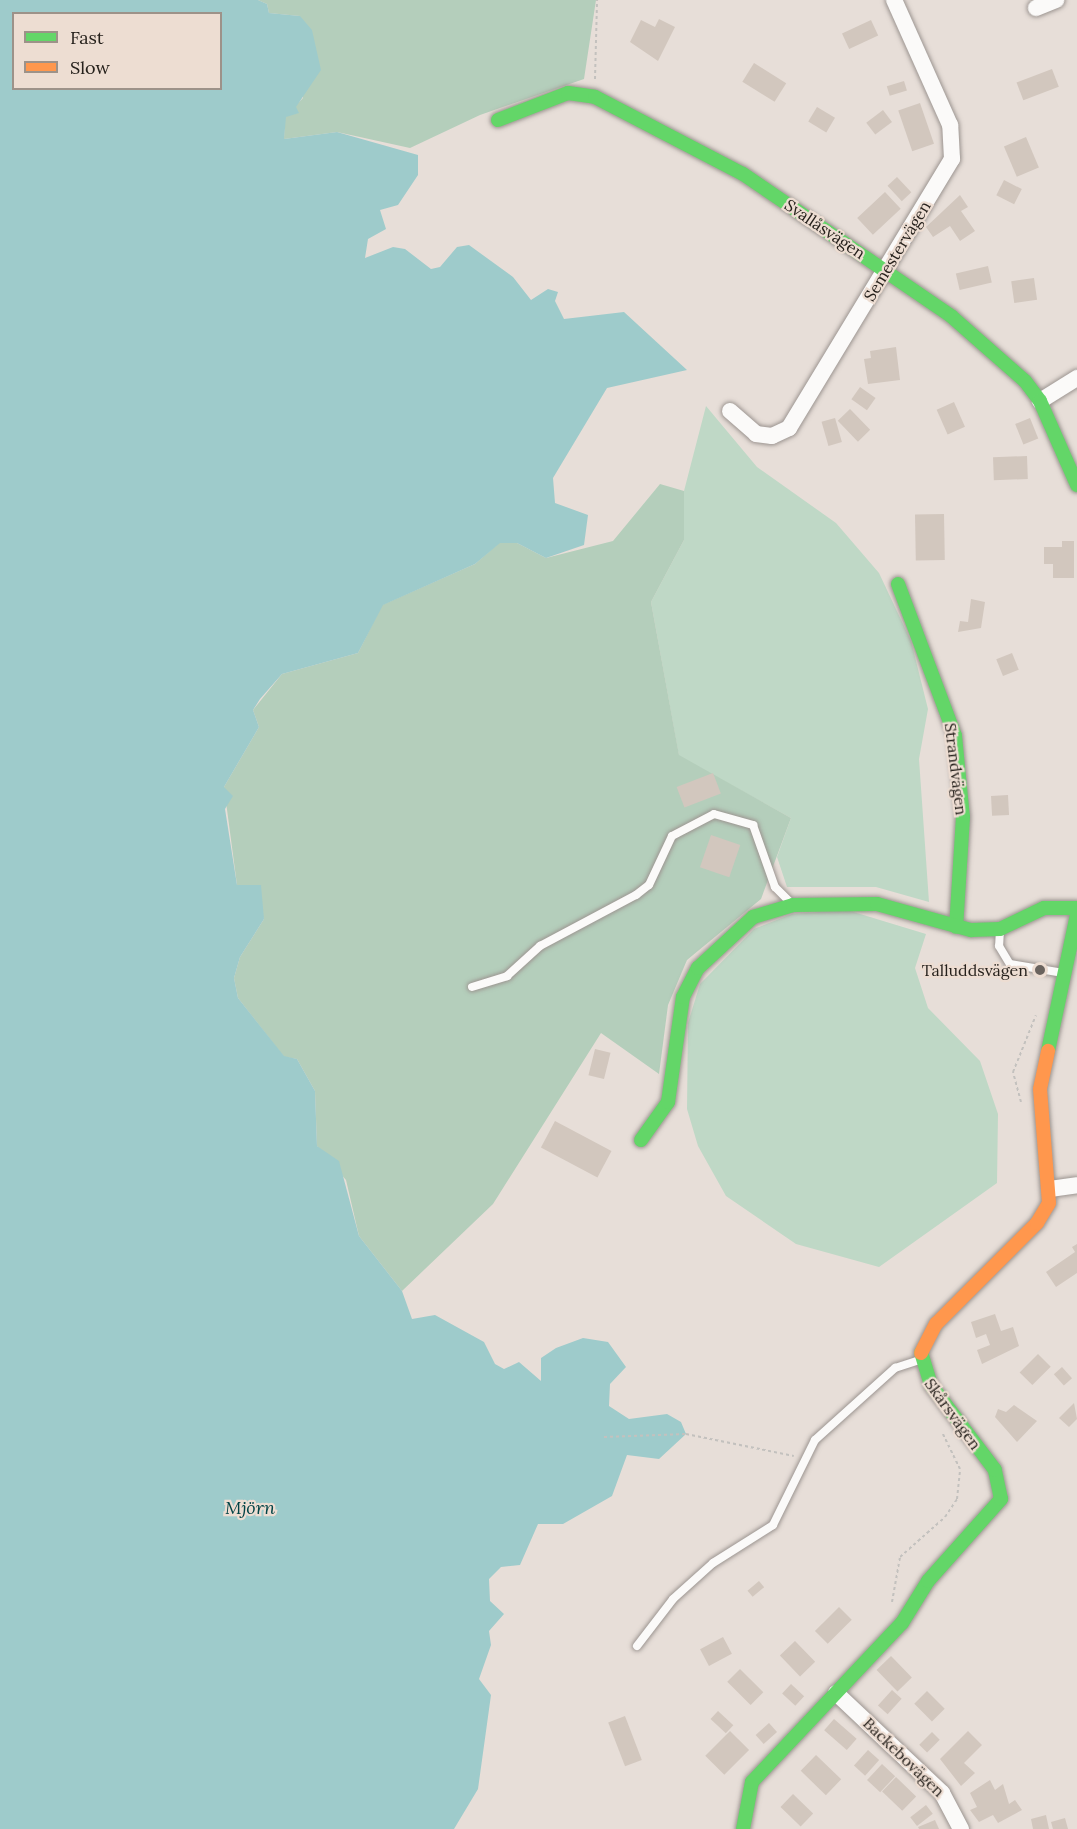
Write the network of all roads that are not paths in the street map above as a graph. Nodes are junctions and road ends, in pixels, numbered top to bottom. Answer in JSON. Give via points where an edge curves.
{"nodes":[{"id":1,"x":894,"y":0,"type":"edge"},
{"id":2,"x":1056,"y":0,"type":"edge"},
{"id":3,"x":1036,"y":8,"type":"dead end"},
{"id":4,"x":498,"y":120,"type":"dead end"},
{"id":5,"x":885,"y":269,"type":"junction"},
{"id":6,"x":1077,"y":378,"type":"edge"},
{"id":7,"x":1040,"y":401,"type":"junction"},
{"id":8,"x":730,"y":411,"type":"dead end"},
{"id":9,"x":1077,"y":485,"type":"edge"},
{"id":10,"x":898,"y":584,"type":"dead end"},
{"id":11,"x":793,"y":905,"type":"junction"},
{"id":12,"x":1077,"y":908,"type":"edge"},
{"id":13,"x":1077,"y":914,"type":"edge"},
{"id":14,"x":956,"y":927,"type":"junction"},
{"id":15,"x":1000,"y":929,"type":"junction"},
{"id":16,"x":1066,"y":973,"type":"junction"},
{"id":17,"x":472,"y":987,"type":"dead end"},
{"id":18,"x":641,"y":1140,"type":"dead end"},
{"id":19,"x":1077,"y":1185,"type":"edge"},
{"id":20,"x":1050,"y":1189,"type":"junction"},
{"id":21,"x":920,"y":1360,"type":"junction"},
{"id":22,"x":637,"y":1646,"type":"dead end"},
{"id":23,"x":836,"y":1693,"type":"junction"},
{"id":24,"x":743,"y":1829,"type":"edge"},
{"id":25,"x":961,"y":1829,"type":"edge"}],
"edges":[{"from":1,"to":5,"type":"street","name":"Semestervägen","via":[[950,125],[953,148]]},
{"from":2,"to":3,"type":"street"},
{"from":4,"to":5,"type":"street","name":"Svallåsvägen","via":[[568,93],[595,97],[743,174]]},
{"from":5,"to":7,"type":"street","name":"Svallåsvägen","via":[[951,316]]},
{"from":5,"to":8,"type":"street","name":"Semestervägen","via":[[789,428],[772,436],[756,434]]},
{"from":6,"to":7,"type":"street"},
{"from":7,"to":9,"type":"street","name":"Svallåsvägen"},
{"from":10,"to":14,"type":"street","name":"Strandvägen","via":[[955,736],[963,817]]},
{"from":11,"to":14,"type":"street","via":[[877,904]]},
{"from":11,"to":17,"type":"lane","via":[[775,886],[753,825],[714,814],[672,836],[649,885],[636,896],[567,937],[540,946],[507,976]]},
{"from":11,"to":18,"type":"street","via":[[753,917],[698,968],[674,1033],[668,1102]]},
{"from":12,"to":15,"type":"street","via":[[1044,908]]},
{"from":13,"to":16,"type":"street","name":"Skårsvägen"},
{"from":14,"to":15,"type":"street"},
{"from":15,"to":16,"type":"lane","via":[[999,946],[1010,964]]},
{"from":16,"to":20,"type":"street","name":"Skårsvägen","via":[[1040,1089]]},
{"from":19,"to":20,"type":"street"},
{"from":20,"to":21,"type":"street","name":"Skårsvägen","via":[[1037,1223],[936,1324],[924,1340]]},
{"from":21,"to":22,"type":"lane","via":[[895,1368],[815,1440],[773,1525],[689,1585]]},
{"from":21,"to":23,"type":"street","name":"Skårsvägen","via":[[931,1385],[995,1470],[1001,1499],[928,1581],[902,1623]]},
{"from":23,"to":24,"type":"street","name":"Skårsvägen","via":[[752,1782]]},
{"from":23,"to":25,"type":"street","name":"Backebovägen","via":[[942,1792]]}]}
